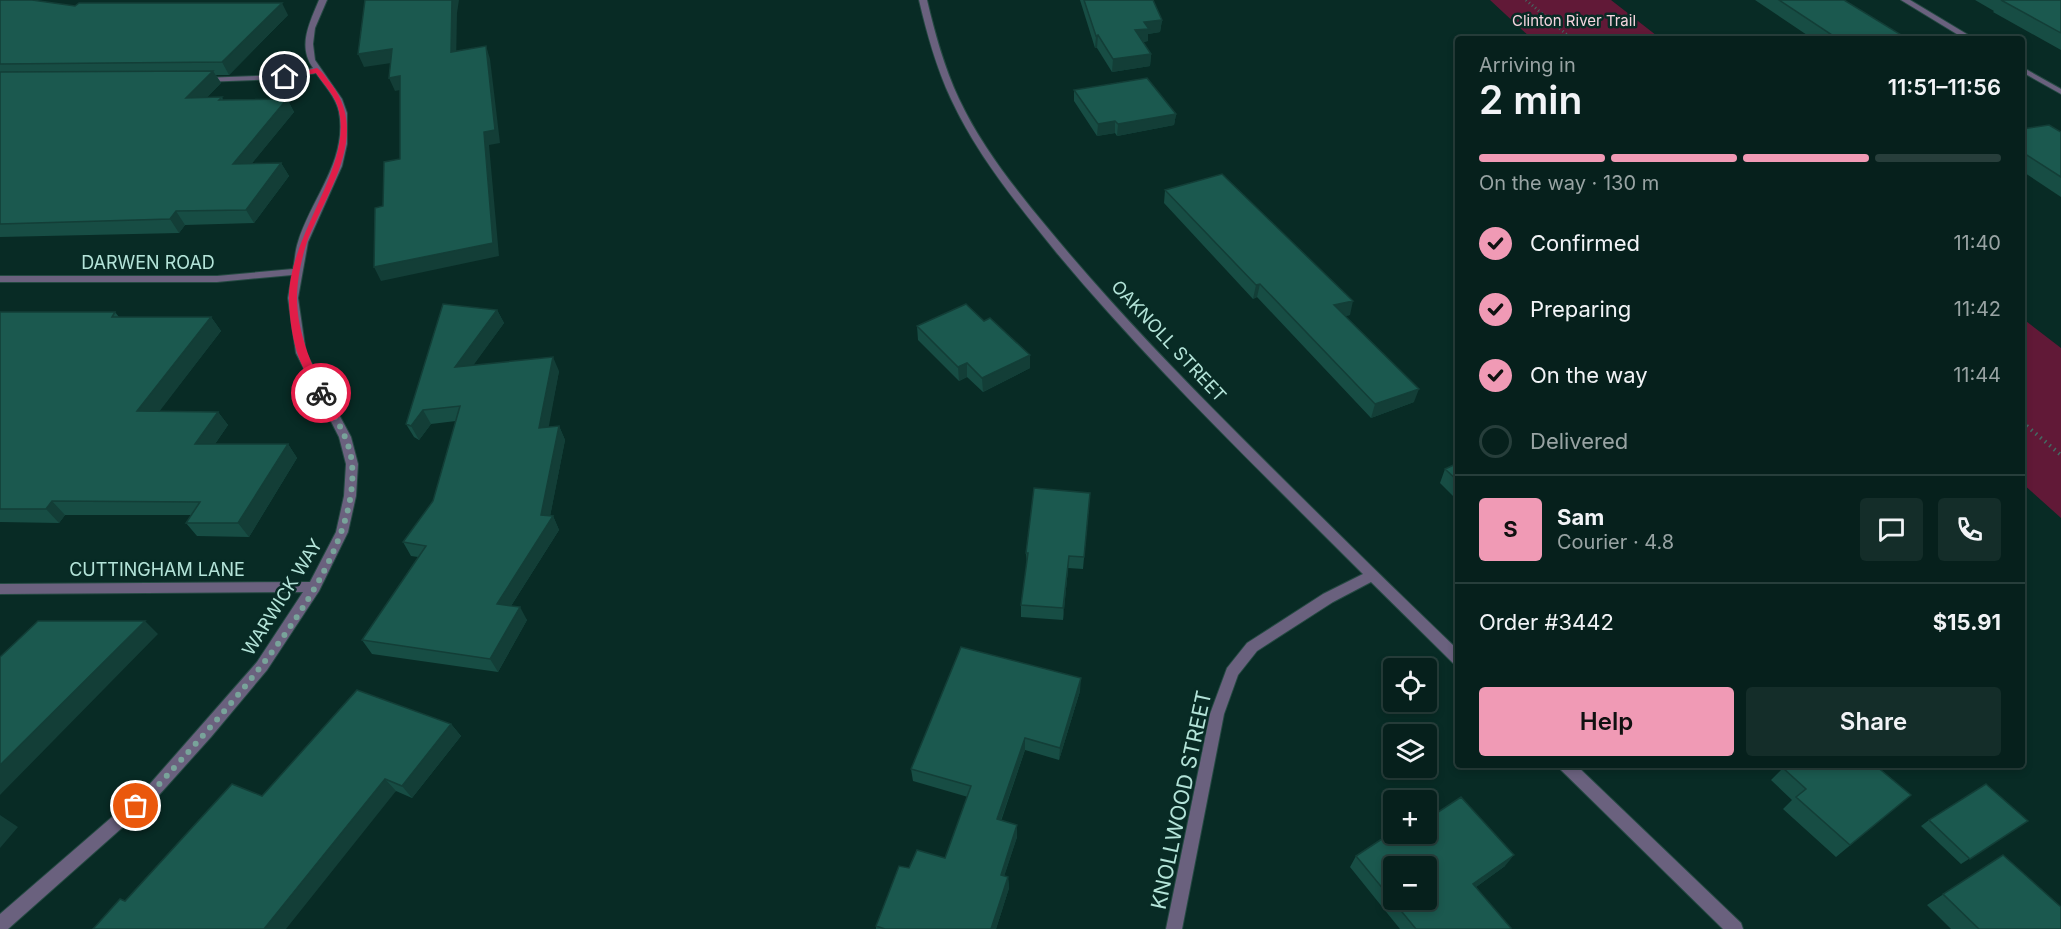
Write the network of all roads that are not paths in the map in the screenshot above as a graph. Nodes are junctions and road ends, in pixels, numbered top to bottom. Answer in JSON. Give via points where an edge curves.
{"nodes":[{"id":1,"x":323,"y":0,"type":"edge"},
{"id":2,"x":923,"y":0,"type":"edge"},
{"id":3,"x":1905,"y":0,"type":"edge"},
{"id":4,"x":1966,"y":36,"type":"edge"},
{"id":5,"x":317,"y":70,"type":"junction"},
{"id":6,"x":2025,"y":71,"type":"edge"},
{"id":7,"x":191,"y":80,"type":"edge"},
{"id":8,"x":2061,"y":92,"type":"edge"},
{"id":9,"x":296,"y":272,"type":"junction"},
{"id":10,"x":0,"y":279,"type":"edge"},
{"id":11,"x":1372,"y":575,"type":"junction"},
{"id":12,"x":314,"y":587,"type":"junction"},
{"id":13,"x":0,"y":589,"type":"edge"},
{"id":14,"x":1455,"y":656,"type":"edge"},
{"id":15,"x":1569,"y":768,"type":"edge"},
{"id":16,"x":0,"y":925,"type":"edge"},
{"id":17,"x":1174,"y":929,"type":"edge"},
{"id":18,"x":1735,"y":929,"type":"edge"}],
"edges":[{"from":1,"to":5,"type":"street","name":"WARWICK WAY","via":[[316,11],[309,44]]},
{"from":2,"to":11,"type":"street","name":"OAKNOLL STREET","via":[[948,87],[978,144],[1004,180],[1132,332]]},
{"from":3,"to":4,"type":"street"},
{"from":5,"to":7,"type":"street","via":[[285,77]]},
{"from":5,"to":9,"type":"street","name":"WARWICK WAY","via":[[343,112],[343,144],[303,242]]},
{"from":6,"to":8,"type":"street"},
{"from":9,"to":10,"type":"street","name":"DARWEN ROAD","via":[[217,279]]},
{"from":9,"to":12,"type":"street","name":"WARWICK WAY","via":[[293,298],[301,353],[345,437],[352,464],[342,532]]},
{"from":11,"to":14,"type":"street","name":"OAKNOLL STREET"},
{"from":11,"to":17,"type":"street","name":"KNOLLWOOD STREET","via":[[1252,647],[1232,672],[1217,714]]},
{"from":12,"to":13,"type":"street","name":"CUTTINGHAM LANE"},
{"from":12,"to":16,"type":"street","name":"WARWICK WAY","via":[[262,666],[154,790]]},
{"from":15,"to":18,"type":"street"}]}
